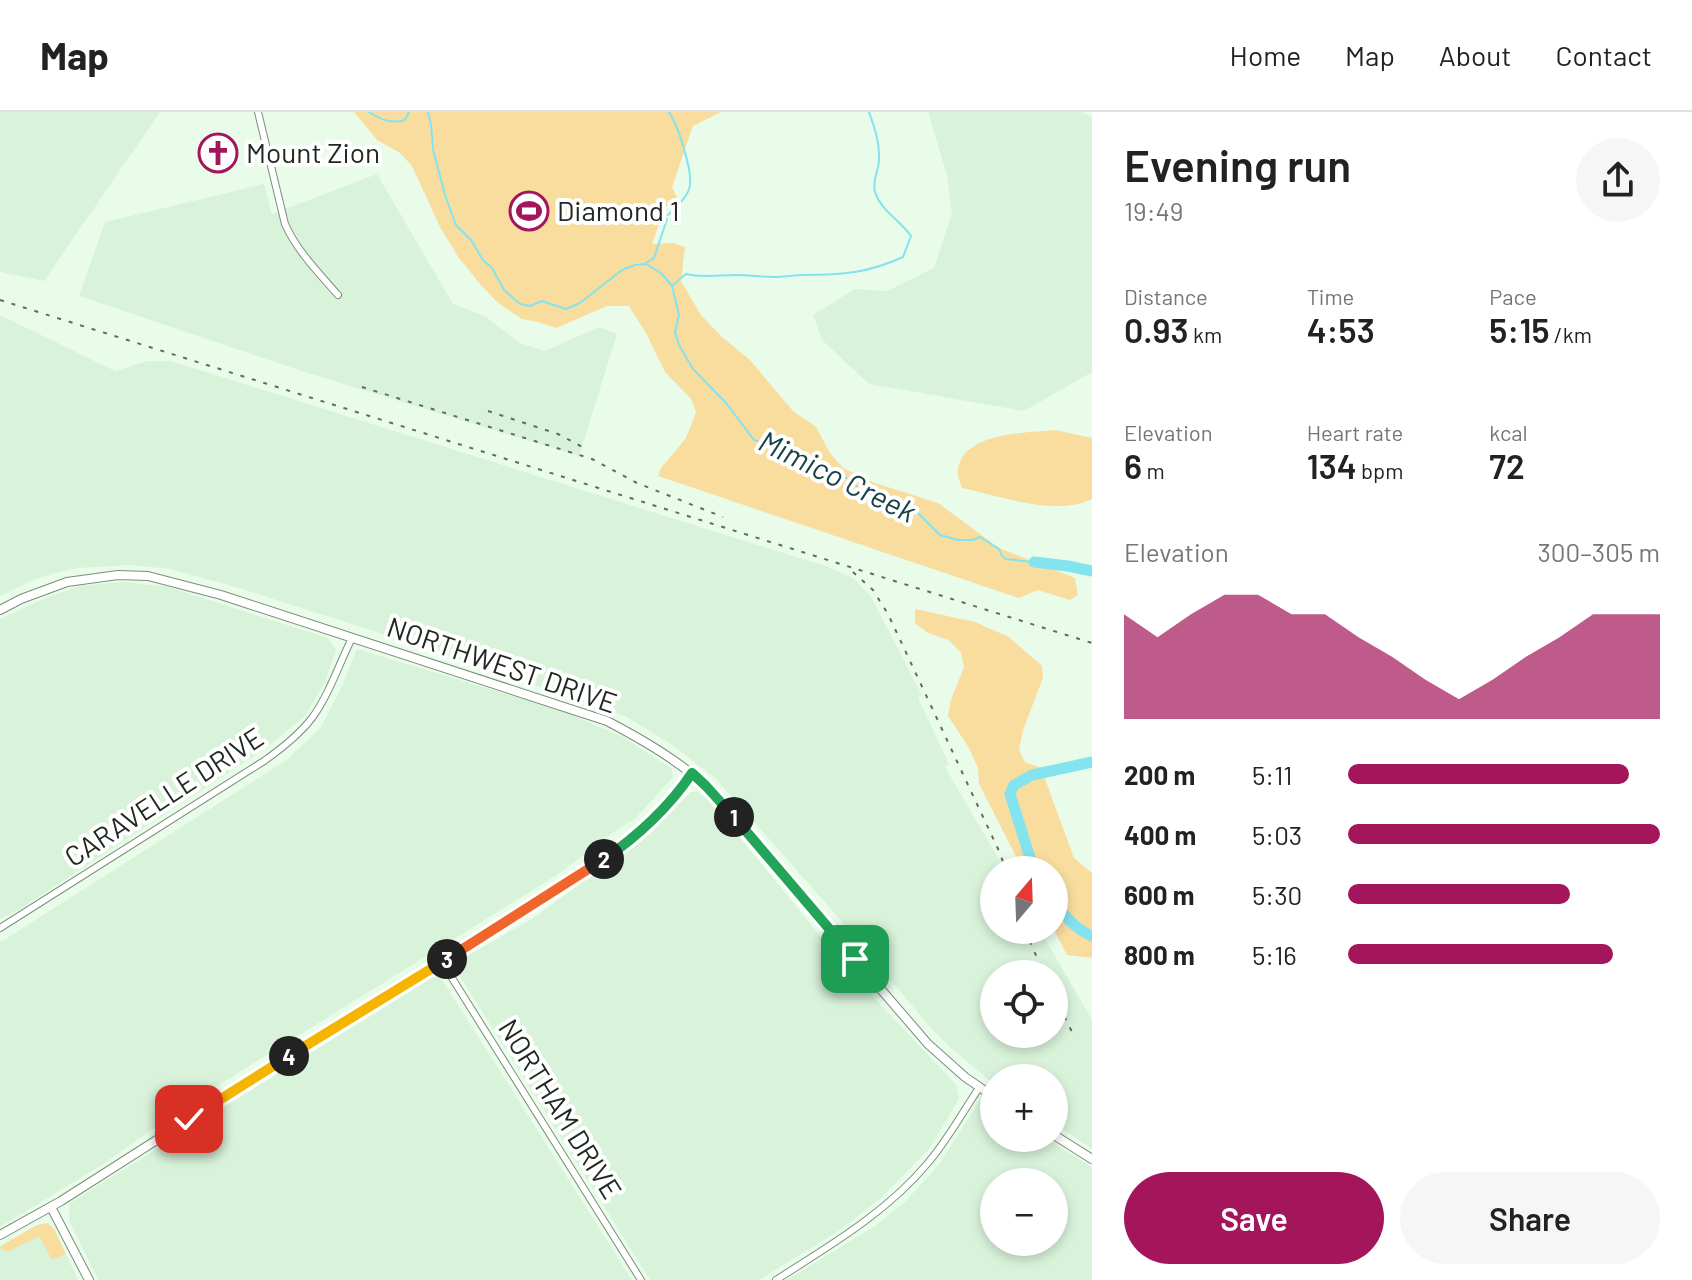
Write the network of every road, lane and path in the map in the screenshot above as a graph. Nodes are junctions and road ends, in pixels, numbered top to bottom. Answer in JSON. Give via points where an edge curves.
{"nodes":[{"id":1,"x":258,"y":112,"type":"edge"},
{"id":2,"x":338,"y":295,"type":"dead end"},
{"id":3,"x":0,"y":610,"type":"edge"},
{"id":4,"x":352,"y":638,"type":"junction"},
{"id":5,"x":692,"y":773,"type":"junction"},
{"id":6,"x":0,"y":928,"type":"edge"},
{"id":7,"x":442,"y":962,"type":"junction"},
{"id":8,"x":979,"y":1088,"type":"joint"},
{"id":9,"x":1068,"y":1144,"type":"edge"},
{"id":10,"x":1092,"y":1159,"type":"edge"},
{"id":11,"x":51,"y":1207,"type":"junction"},
{"id":12,"x":0,"y":1235,"type":"edge"},
{"id":13,"x":89,"y":1280,"type":"edge"},
{"id":14,"x":641,"y":1280,"type":"edge"},
{"id":15,"x":776,"y":1280,"type":"edge"}],
"edges":[{"from":1,"to":2,"type":"street","via":[[285,224]]},
{"from":3,"to":4,"type":"street","name":"NORTHWEST DRIVE","via":[[67,582],[148,576]]},
{"from":4,"to":5,"type":"street","name":"NORTHWEST DRIVE","via":[[599,717]]},
{"from":4,"to":6,"type":"street","name":"CARAVELLE DRIVE","via":[[312,718],[282,748]]},
{"from":5,"to":7,"type":"street","via":[[655,816],[608,857]]},
{"from":5,"to":8,"type":"street","name":"NORTHWEST DRIVE","via":[[928,1044]]},
{"from":7,"to":11,"type":"street"},
{"from":7,"to":14,"type":"street","name":"NORTHAM DRIVE"},
{"from":8,"to":15,"type":"street","via":[[927,1164],[900,1192]]},
{"from":9,"to":10,"type":"street"},
{"from":11,"to":12,"type":"street"},
{"from":11,"to":13,"type":"street"}]}
